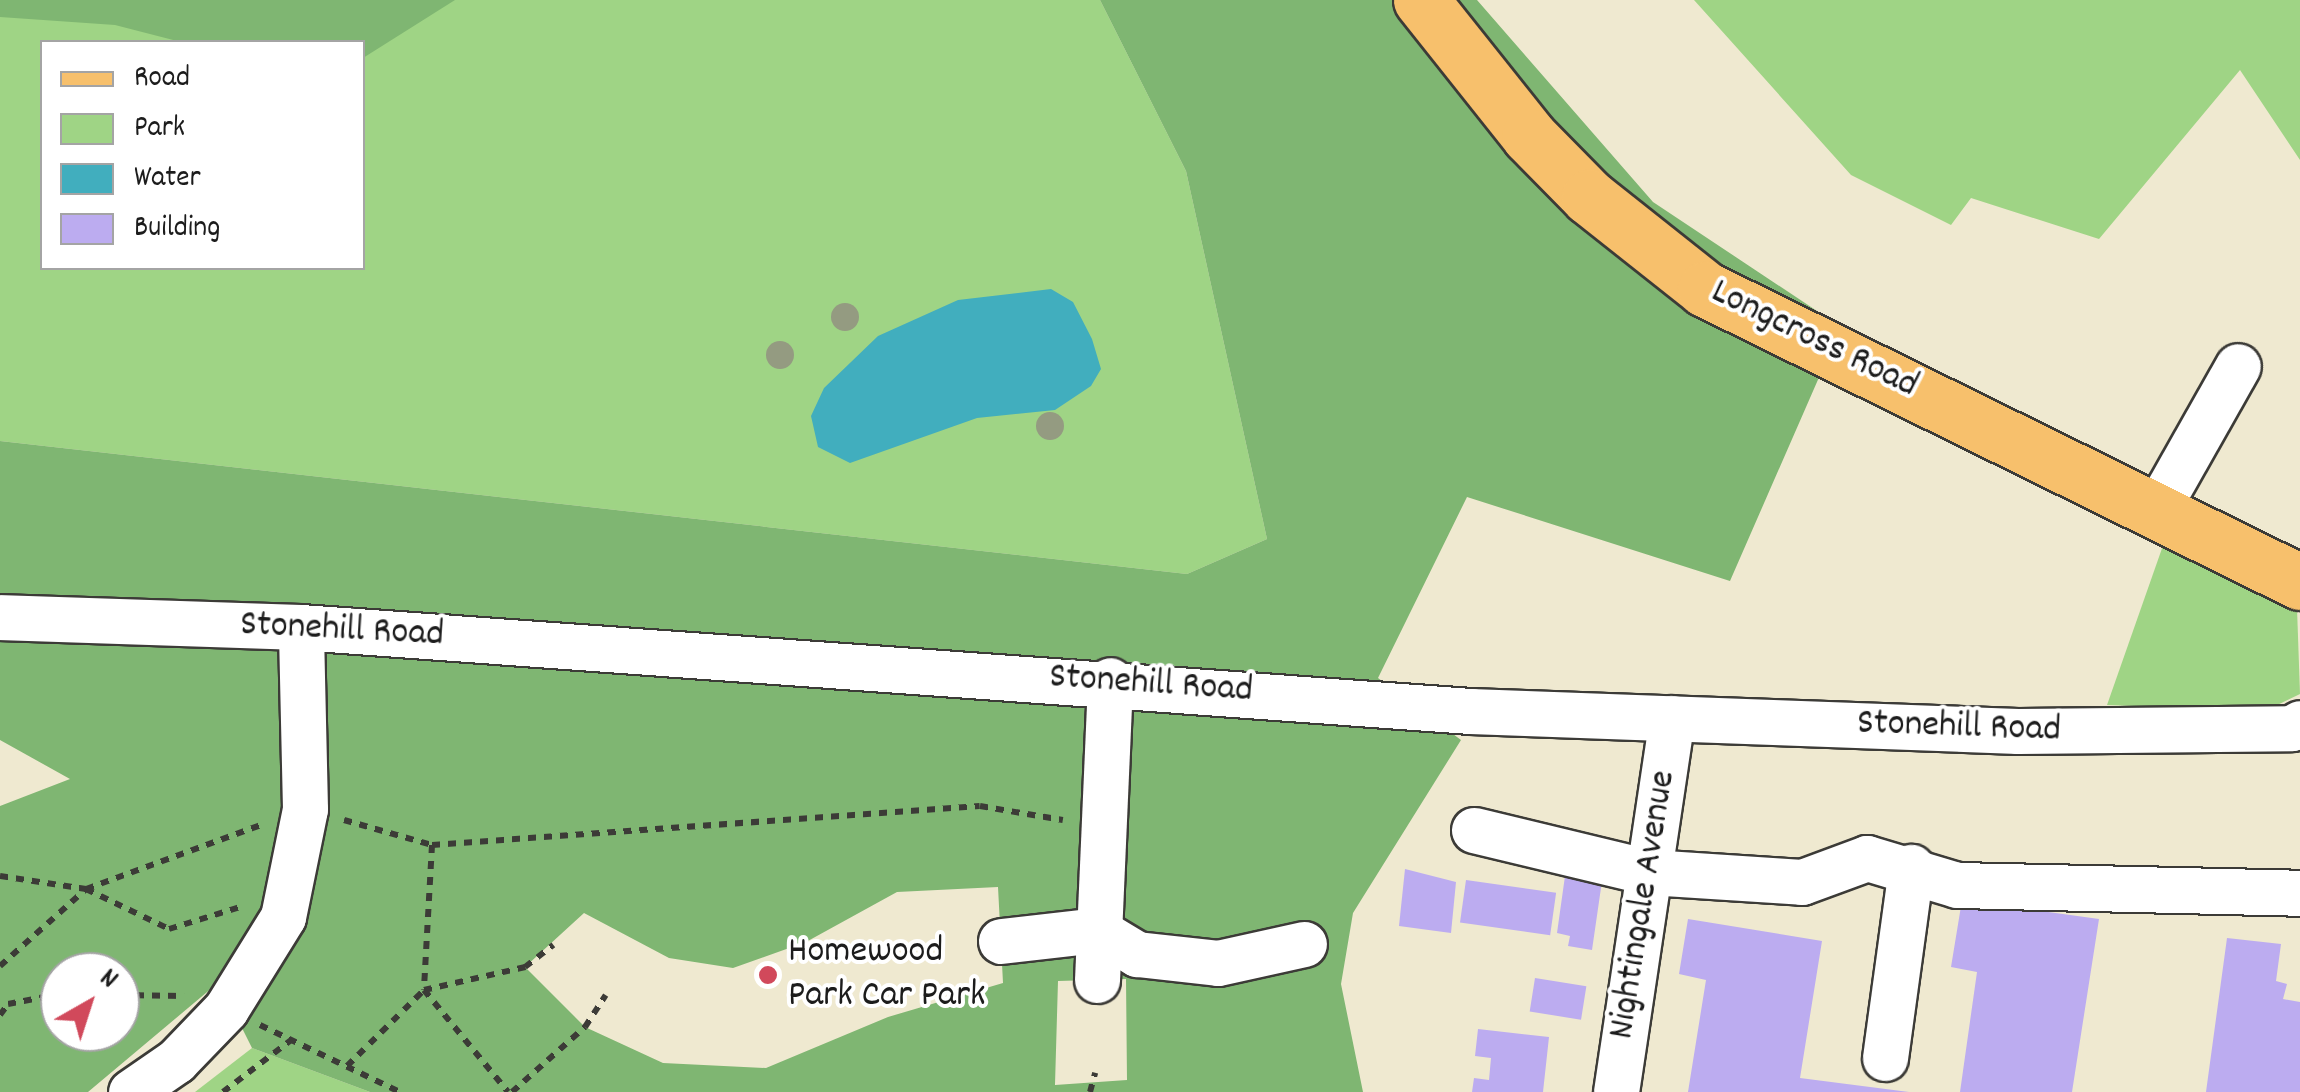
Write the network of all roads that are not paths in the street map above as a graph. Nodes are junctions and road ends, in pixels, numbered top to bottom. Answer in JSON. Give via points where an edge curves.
{"nodes":[{"id":1,"x":1421,"y":0,"type":"edge"},
{"id":2,"x":2238,"y":366,"type":"dead end"},
{"id":3,"x":2142,"y":501,"type":"junction"},
{"id":4,"x":2300,"y":582,"type":"edge"},
{"id":5,"x":0,"y":617,"type":"edge"},
{"id":6,"x":301,"y":626,"type":"junction"},
{"id":7,"x":1110,"y":680,"type":"junction"},
{"id":8,"x":1672,"y":718,"type":"junction"},
{"id":9,"x":2300,"y":722,"type":"edge"},
{"id":10,"x":1474,"y":830,"type":"dead end"},
{"id":11,"x":1911,"y":868,"type":"junction"},
{"id":12,"x":1649,"y":872,"type":"junction"},
{"id":13,"x":2300,"y":893,"type":"edge"},
{"id":14,"x":1098,"y":930,"type":"junction"},
{"id":15,"x":1001,"y":941,"type":"dead end"},
{"id":16,"x":1304,"y":944,"type":"dead end"},
{"id":17,"x":1097,"y":980,"type":"dead end"},
{"id":18,"x":1885,"y":1058,"type":"dead end"},
{"id":19,"x":131,"y":1092,"type":"edge"},
{"id":20,"x":1616,"y":1092,"type":"edge"}],
"edges":[{"from":1,"to":3,"type":"main road","name":"Longcross Road","via":[[1529,136],[1589,197],[1705,289]]},
{"from":2,"to":3,"type":"street"},
{"from":3,"to":4,"type":"main road","name":"Longcross Road"},
{"from":5,"to":6,"type":"street","name":"Stonehill Road"},
{"from":6,"to":7,"type":"street","name":"Stonehill Road"},
{"from":6,"to":19,"type":"street","via":[[305,809],[283,918],[226,1009],[176,1061]]},
{"from":7,"to":8,"type":"street","name":"Stonehill Road","via":[[1470,711]]},
{"from":7,"to":14,"type":"street"},
{"from":8,"to":9,"type":"street","name":"Stonehill Road","via":[[2018,732],[2292,728]]},
{"from":8,"to":12,"type":"street","name":"Nightingale Avenue"},
{"from":10,"to":12,"type":"street"},
{"from":11,"to":12,"type":"street","via":[[1868,858],[1802,882]]},
{"from":11,"to":13,"type":"street","via":[[1957,885]]},
{"from":11,"to":18,"type":"street"},
{"from":12,"to":20,"type":"street","name":"Nightingale Avenue"},
{"from":14,"to":15,"type":"street"},
{"from":14,"to":16,"type":"street","via":[[1137,954],[1218,963]]},
{"from":14,"to":17,"type":"street"}]}
